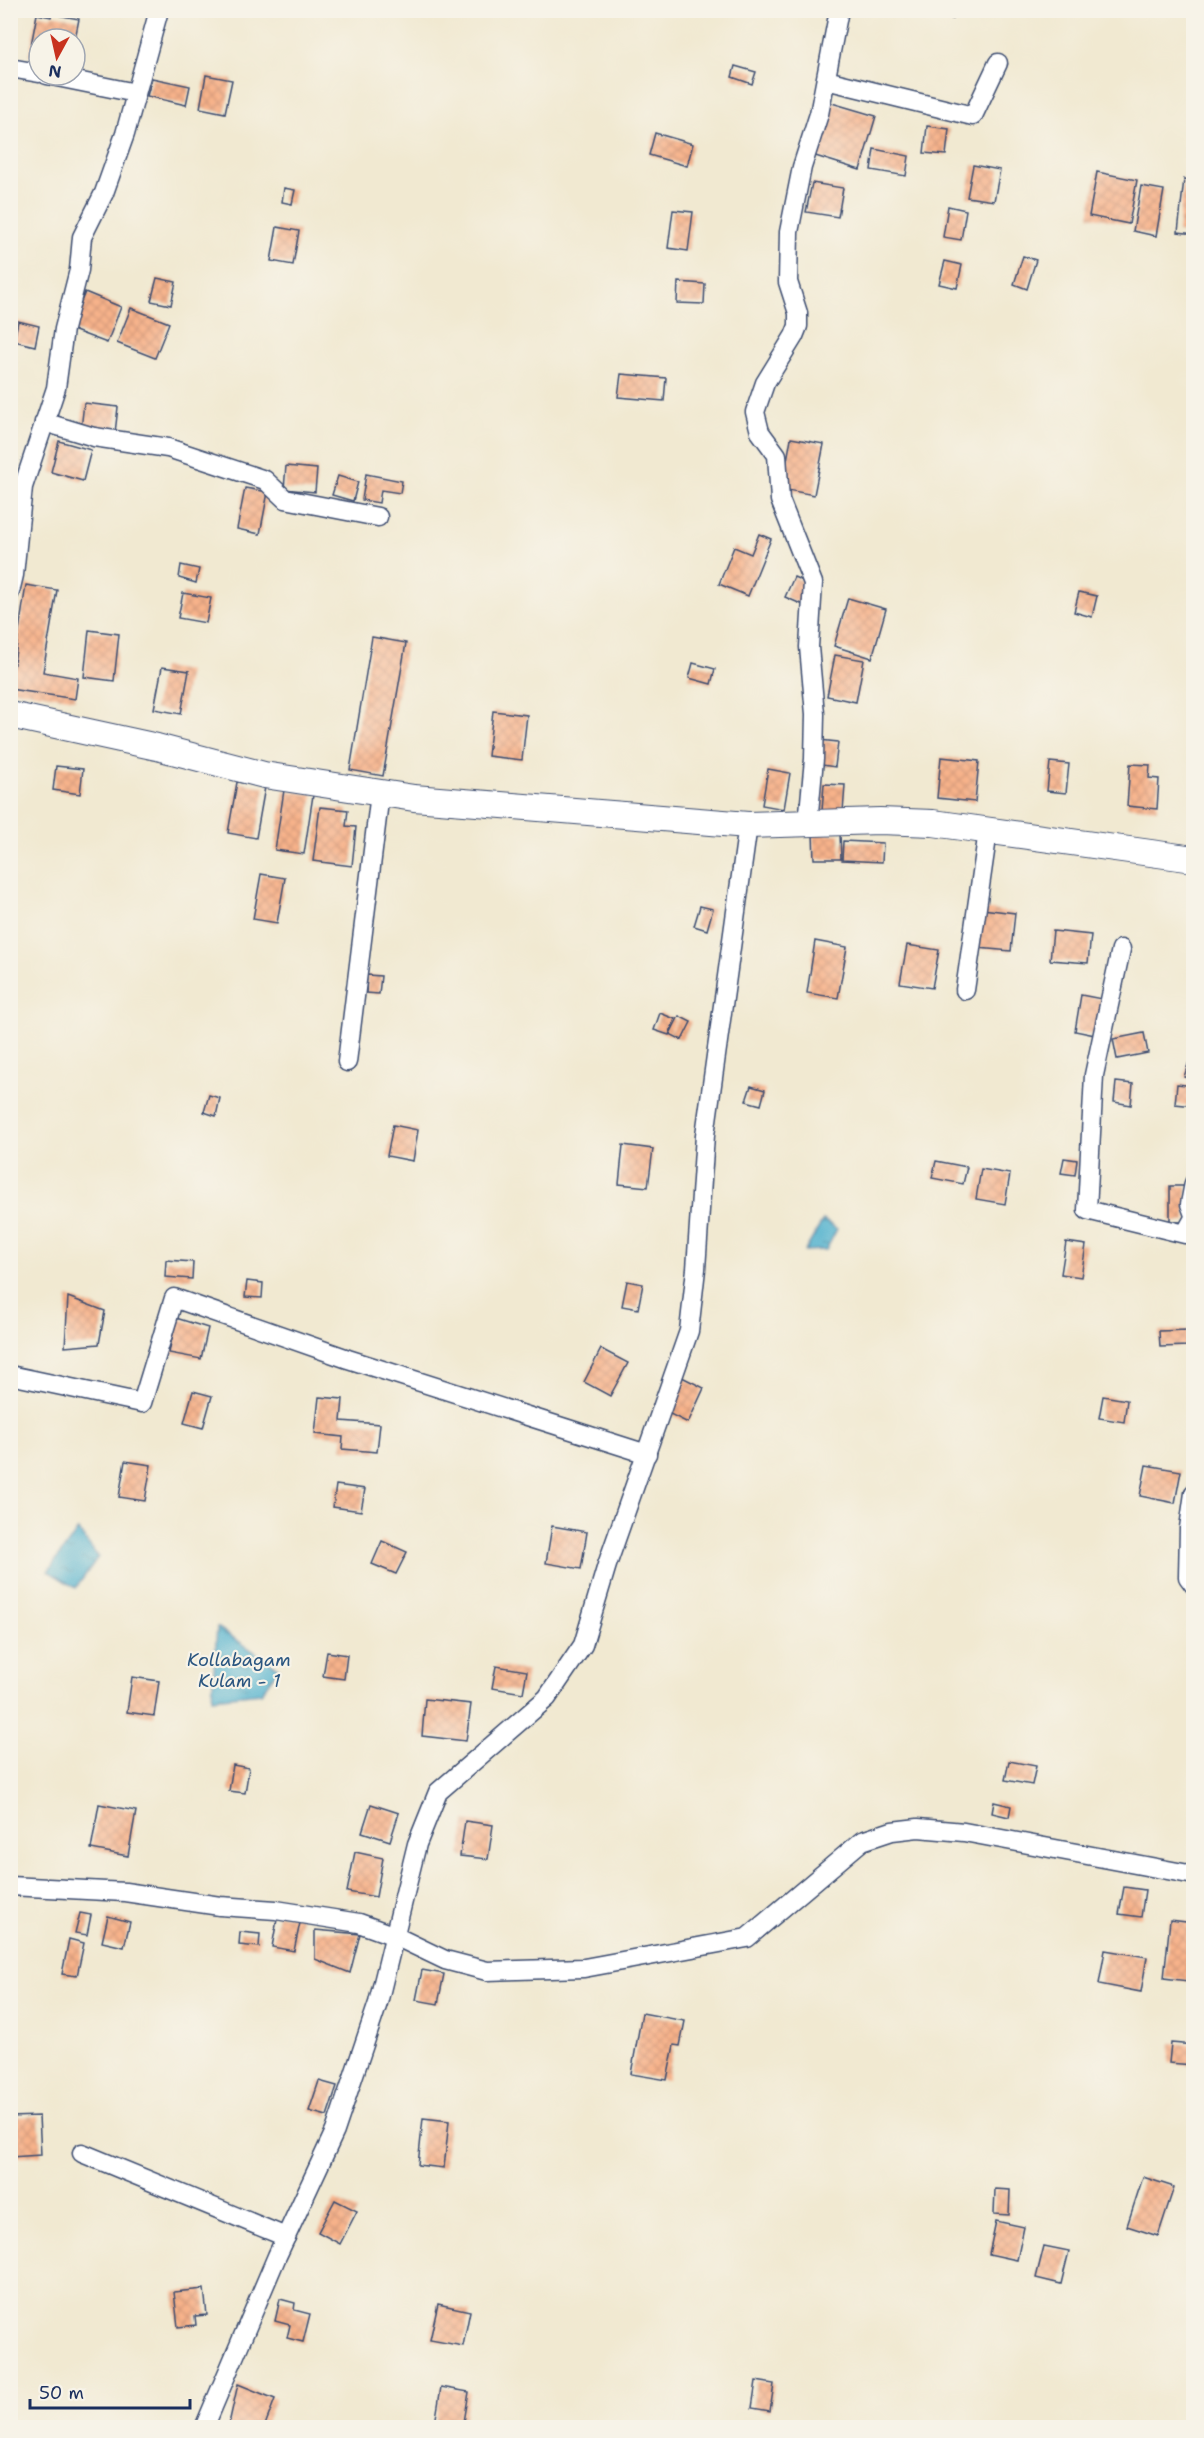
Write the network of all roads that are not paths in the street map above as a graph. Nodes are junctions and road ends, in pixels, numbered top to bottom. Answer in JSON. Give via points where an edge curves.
{"nodes":[{"id":1,"x":159,"y":10,"type":"edge"},
{"id":2,"x":839,"y":10,"type":"edge"},
{"id":3,"x":998,"y":63,"type":"dead end"},
{"id":4,"x":10,"y":68,"type":"edge"},
{"id":5,"x":27,"y":71,"type":"edge"},
{"id":6,"x":826,"y":80,"type":"junction"},
{"id":7,"x":87,"y":83,"type":"edge"},
{"id":8,"x":136,"y":93,"type":"junction"},
{"id":9,"x":44,"y":423,"type":"junction"},
{"id":10,"x":378,"y":517,"type":"dead end"},
{"id":11,"x":10,"y":592,"type":"edge"},
{"id":12,"x":10,"y":715,"type":"edge"},
{"id":13,"x":380,"y":793,"type":"junction"},
{"id":14,"x":808,"y":823,"type":"junction"},
{"id":15,"x":748,"y":825,"type":"junction"},
{"id":16,"x":988,"y":831,"type":"junction"},
{"id":17,"x":1194,"y":859,"type":"edge"},
{"id":18,"x":1121,"y":949,"type":"dead end"},
{"id":19,"x":965,"y":990,"type":"dead end"},
{"id":20,"x":347,"y":1062,"type":"dead end"},
{"id":21,"x":1194,"y":1183,"type":"edge"},
{"id":22,"x":1194,"y":1216,"type":"edge"},
{"id":23,"x":10,"y":1375,"type":"edge"},
{"id":24,"x":647,"y":1454,"type":"junction"},
{"id":25,"x":1194,"y":1493,"type":"edge"},
{"id":26,"x":1194,"y":1585,"type":"edge"},
{"id":27,"x":1194,"y":1875,"type":"edge"},
{"id":28,"x":10,"y":1886,"type":"edge"},
{"id":29,"x":395,"y":1936,"type":"junction"},
{"id":30,"x":82,"y":2152,"type":"dead end"},
{"id":31,"x":286,"y":2237,"type":"junction"},
{"id":32,"x":204,"y":2427,"type":"edge"}],
"edges":[{"from":1,"to":8,"type":"street"},
{"from":2,"to":6,"type":"street"},
{"from":3,"to":6,"type":"street","via":[[973,116]]},
{"from":4,"to":5,"type":"street"},
{"from":6,"to":14,"type":"street","via":[[789,232],[788,282],[798,326],[765,383],[756,412],[759,432],[777,455],[780,500],[813,583],[809,647],[815,714]]},
{"from":7,"to":8,"type":"street"},
{"from":8,"to":9,"type":"street","via":[[104,193],[82,237],[56,388]]},
{"from":9,"to":10,"type":"street","via":[[94,437],[168,448],[265,480],[285,499]]},
{"from":9,"to":11,"type":"street","via":[[23,487]]},
{"from":12,"to":13,"type":"main road","via":[[264,775]]},
{"from":13,"to":15,"type":"main road"},
{"from":13,"to":20,"type":"street"},
{"from":14,"to":15,"type":"main road"},
{"from":14,"to":16,"type":"main road","via":[[880,820]]},
{"from":15,"to":24,"type":"street","via":[[705,1135],[689,1331]]},
{"from":16,"to":17,"type":"main road"},
{"from":16,"to":19,"type":"street"},
{"from":18,"to":22,"type":"street","via":[[1094,1075],[1087,1210],[1185,1234]]},
{"from":21,"to":22,"type":"street","via":[[1190,1204]]},
{"from":23,"to":24,"type":"street","via":[[142,1403],[174,1298],[348,1359]]},
{"from":24,"to":29,"type":"street","via":[[583,1645],[547,1698],[438,1792],[417,1844]]},
{"from":25,"to":26,"type":"street","via":[[1188,1577]]},
{"from":27,"to":29,"type":"street","via":[[964,1832],[918,1828],[862,1841],[747,1938],[584,1968],[487,1971],[445,1960]]},
{"from":28,"to":29,"type":"street","via":[[125,1892],[276,1910],[359,1923]]},
{"from":29,"to":31,"type":"street","via":[[378,2003],[336,2131]]},
{"from":30,"to":31,"type":"street"},
{"from":31,"to":32,"type":"street"}]}
